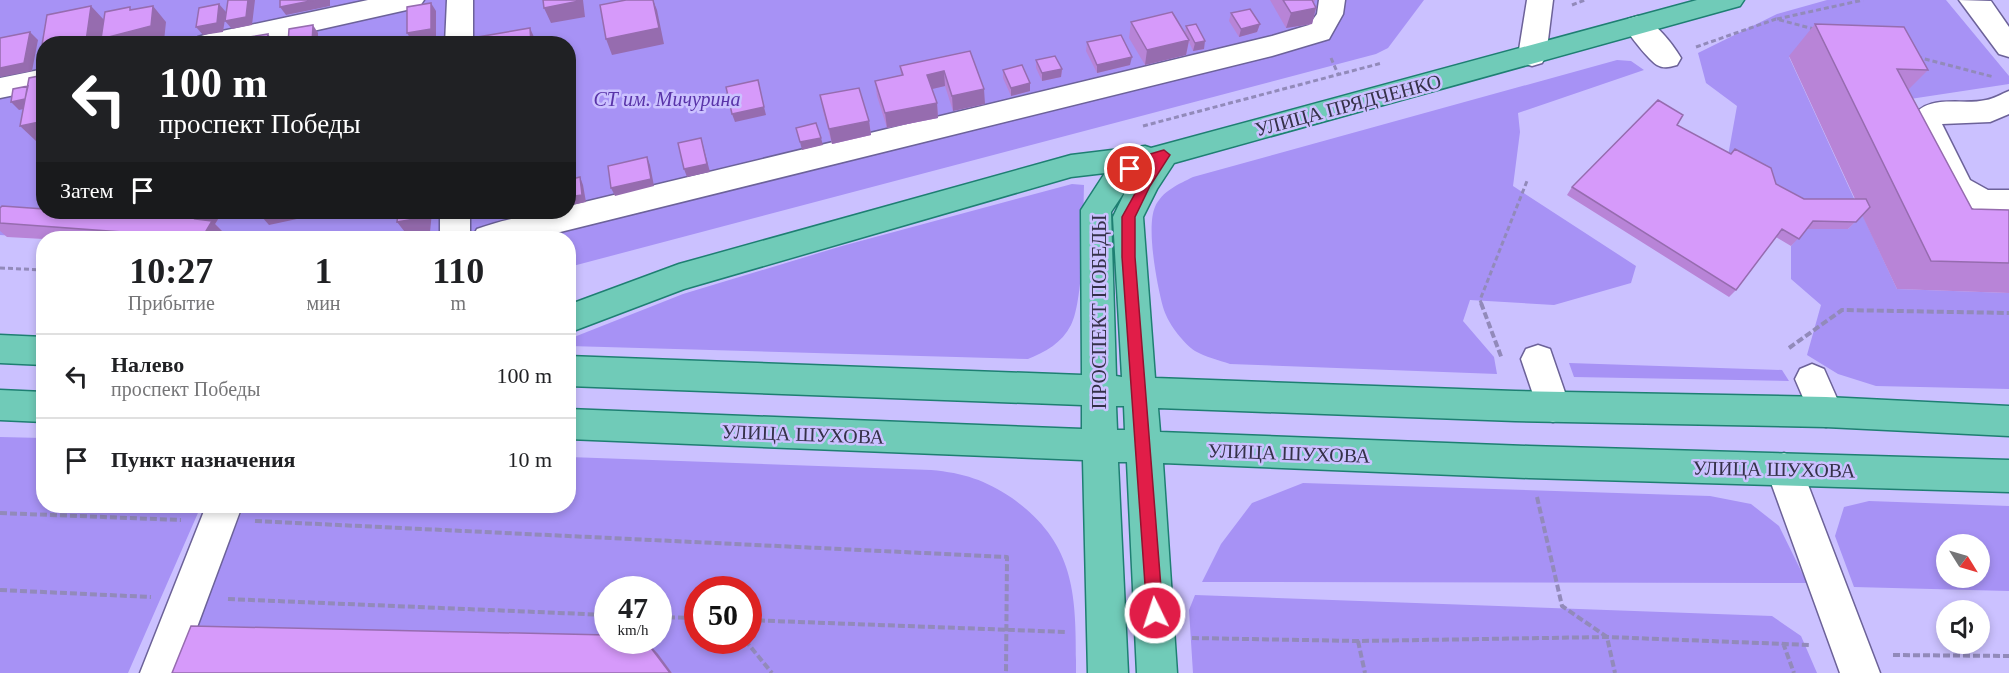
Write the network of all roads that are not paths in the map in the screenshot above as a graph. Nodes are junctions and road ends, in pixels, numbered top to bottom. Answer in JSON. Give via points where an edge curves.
{"nodes":[{"id":1,"x":411,"y":0,"type":"edge"},
{"id":2,"x":460,"y":0,"type":"edge"},
{"id":3,"x":1332,"y":0,"type":"edge"},
{"id":4,"x":1540,"y":0,"type":"edge"},
{"id":5,"x":1731,"y":0,"type":"edge"},
{"id":6,"x":1977,"y":4,"type":"edge"},
{"id":7,"x":2009,"y":10,"type":"edge"},
{"id":8,"x":1638,"y":26,"type":"junction"},
{"id":9,"x":245,"y":36,"type":"edge"},
{"id":10,"x":459,"y":36,"type":"edge"},
{"id":11,"x":2009,"y":47,"type":"edge"},
{"id":12,"x":1532,"y":56,"type":"junction"},
{"id":13,"x":1667,"y":58,"type":"road end"},
{"id":14,"x":36,"y":81,"type":"edge"},
{"id":15,"x":0,"y":88,"type":"edge"},
{"id":16,"x":2003,"y":90,"type":"edge"},
{"id":17,"x":1164,"y":155,"type":"junction"},
{"id":18,"x":2009,"y":202,"type":"edge"},
{"id":19,"x":576,"y":216,"type":"edge"},
{"id":20,"x":565,"y":219,"type":"edge"},
{"id":21,"x":516,"y":231,"type":"edge"},
{"id":22,"x":576,"y":316,"type":"edge"},
{"id":23,"x":0,"y":349,"type":"edge"},
{"id":24,"x":36,"y":351,"type":"edge"},
{"id":25,"x":1538,"y":359,"type":"dead end"},
{"id":26,"x":576,"y":371,"type":"edge"},
{"id":27,"x":1812,"y":379,"type":"dead end"},
{"id":28,"x":1099,"y":391,"type":"junction"},
{"id":29,"x":1140,"y":392,"type":"junction"},
{"id":30,"x":0,"y":405,"type":"edge"},
{"id":31,"x":36,"y":406,"type":"edge"},
{"id":32,"x":1553,"y":407,"type":"junction"},
{"id":33,"x":1826,"y":412,"type":"junction"},
{"id":34,"x":2009,"y":421,"type":"edge"},
{"id":35,"x":576,"y":424,"type":"edge"},
{"id":36,"x":1100,"y":447,"type":"junction"},
{"id":37,"x":1144,"y":448,"type":"junction"},
{"id":38,"x":1784,"y":469,"type":"junction"},
{"id":39,"x":2009,"y":476,"type":"edge"},
{"id":40,"x":221,"y":513,"type":"edge"},
{"id":41,"x":1855,"y":660,"type":"edge"},
{"id":42,"x":160,"y":673,"type":"edge"},
{"id":43,"x":1108,"y":673,"type":"edge"},
{"id":44,"x":1157,"y":673,"type":"edge"}],
"edges":[{"from":1,"to":9,"type":"street"},
{"from":2,"to":10,"type":"street"},
{"from":3,"to":19,"type":"street","via":[[1330,14],[1319,32],[1300,38]]},
{"from":4,"to":12,"type":"street"},
{"from":5,"to":8,"type":"main road","name":"УЛИЦА ПРЯДЧЕНКО"},
{"from":6,"to":7,"type":"street"},
{"from":6,"to":11,"type":"street"},
{"from":8,"to":12,"type":"main road","name":"УЛИЦА ПРЯДЧЕНКО"},
{"from":8,"to":13,"type":"street"},
{"from":12,"to":17,"type":"main road","name":"УЛИЦА ПРЯДЧЕНКО"},
{"from":14,"to":15,"type":"street"},
{"from":16,"to":18,"type":"street","via":[[1989,111],[1941,112],[1925,120],[1959,188],[1984,202]]},
{"from":17,"to":22,"type":"main road","via":[[1071,166],[679,277]]},
{"from":17,"to":28,"type":"main road","name":"ПРОСПЕКТ ПОБЕДЫ","via":[[1140,162],[1120,175],[1096,210]]},
{"from":17,"to":29,"type":"main road","name":"ПРОСПЕКТ ПОБЕДЫ","via":[[1128,217]]},
{"from":20,"to":21,"type":"street"},
{"from":23,"to":24,"type":"main road"},
{"from":25,"to":32,"type":"street"},
{"from":26,"to":28,"type":"main road"},
{"from":27,"to":33,"type":"street"},
{"from":28,"to":29,"type":"main road"},
{"from":28,"to":36,"type":"main road","name":"ПРОСПЕКТ ПОБЕДЫ"},
{"from":29,"to":32,"type":"main road"},
{"from":29,"to":37,"type":"main road","name":"ПРОСПЕКТ ПОБЕДЫ"},
{"from":30,"to":31,"type":"main road"},
{"from":32,"to":33,"type":"main road"},
{"from":33,"to":34,"type":"main road"},
{"from":35,"to":36,"type":"main road","name":"УЛИЦА ШУХОВА"},
{"from":36,"to":37,"type":"main road","name":"УЛИЦА ШУХОВА"},
{"from":36,"to":43,"type":"main road","name":"ПРОСПЕКТ ПОБЕДЫ"},
{"from":37,"to":38,"type":"main road","name":"УЛИЦА ШУХОВА"},
{"from":37,"to":44,"type":"main road","name":"ПРОСПЕКТ ПОБЕДЫ"},
{"from":38,"to":39,"type":"main road","name":"УЛИЦА ШУХОВА"},
{"from":38,"to":41,"type":"street"},
{"from":40,"to":42,"type":"street"}]}
